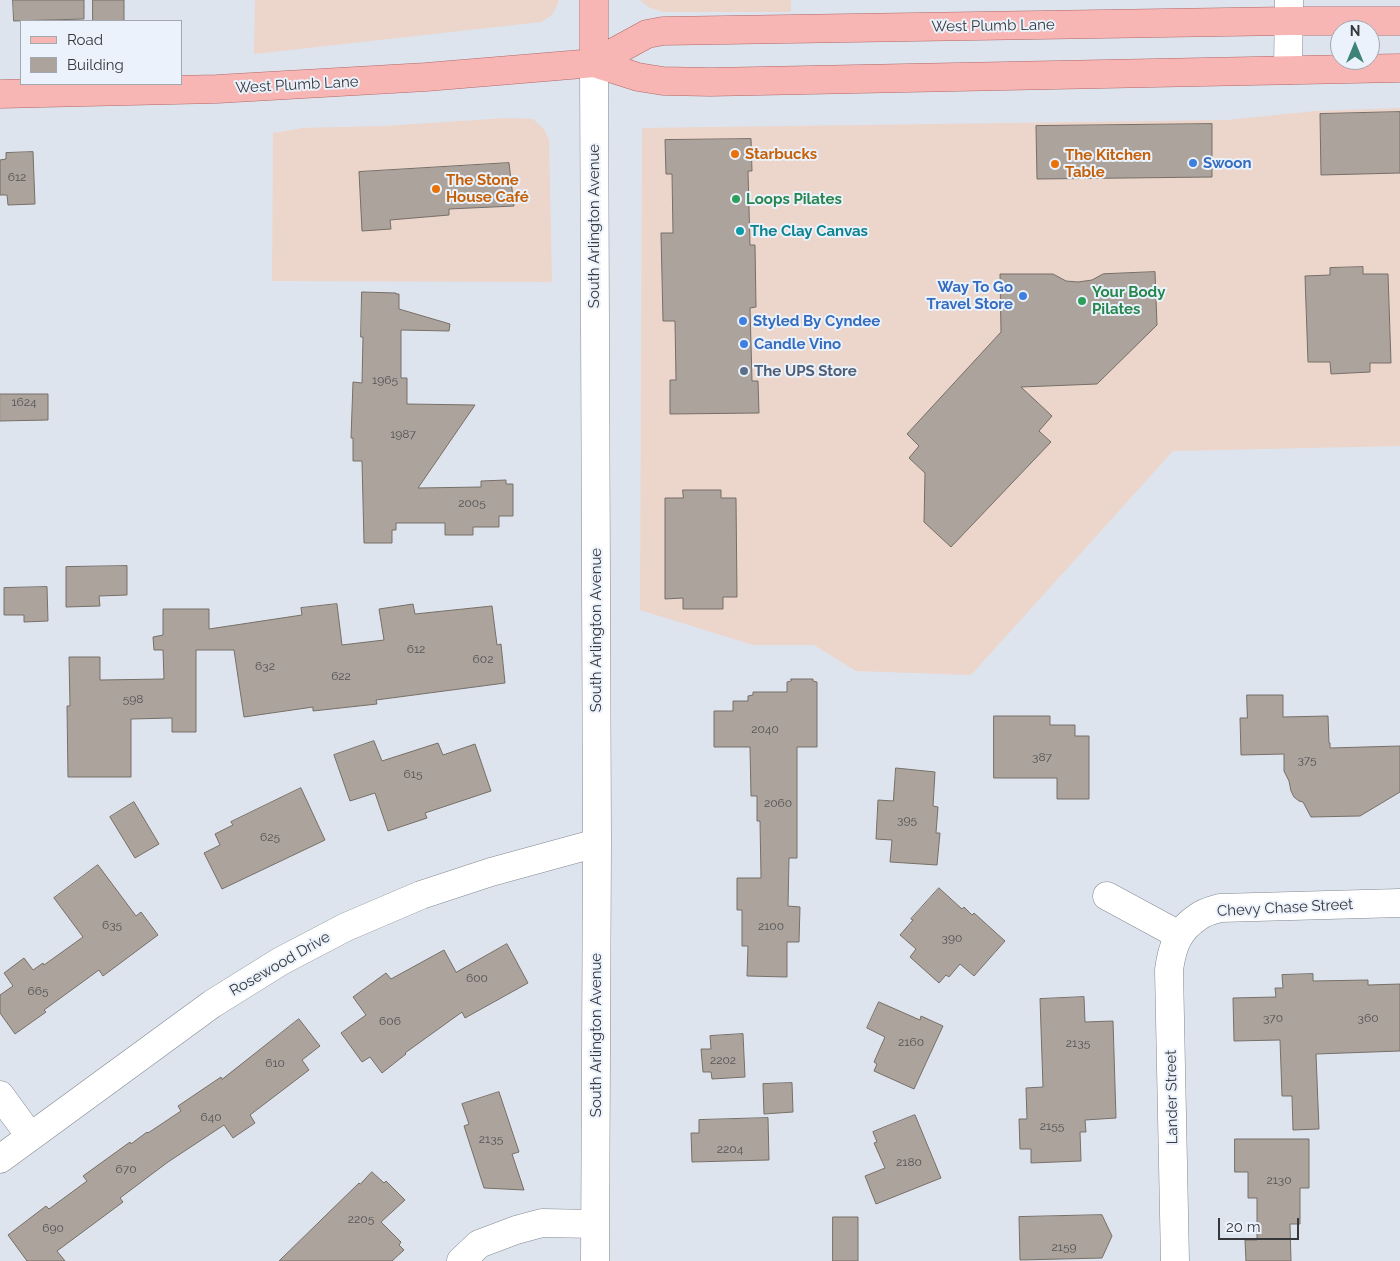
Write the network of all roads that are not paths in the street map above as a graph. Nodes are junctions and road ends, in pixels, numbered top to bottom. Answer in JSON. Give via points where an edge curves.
{"nodes":[{"id":1,"x":594,"y":0,"type":"edge"},
{"id":2,"x":1289,"y":10,"type":"edge"},
{"id":3,"x":1400,"y":21,"type":"edge"},
{"id":4,"x":594,"y":64,"type":"junction"},
{"id":5,"x":1400,"y":68,"type":"edge"},
{"id":6,"x":1288,"y":70,"type":"junction"},
{"id":7,"x":0,"y":94,"type":"edge"},
{"id":8,"x":597,"y":843,"type":"junction"},
{"id":9,"x":1107,"y":896,"type":"dead end"},
{"id":10,"x":1400,"y":903,"type":"edge"},
{"id":11,"x":1179,"y":935,"type":"junction"},
{"id":12,"x":0,"y":1095,"type":"edge"},
{"id":13,"x":30,"y":1136,"type":"junction"},
{"id":14,"x":0,"y":1159,"type":"edge"},
{"id":15,"x":595,"y":1224,"type":"junction"},
{"id":16,"x":461,"y":1261,"type":"edge"},
{"id":17,"x":595,"y":1261,"type":"edge"},
{"id":18,"x":1175,"y":1261,"type":"edge"}],
"edges":[{"from":1,"to":4,"type":"main road","name":"South Arlington Avenue"},
{"from":2,"to":3,"type":"main road","name":"West Plumb Lane"},
{"from":2,"to":4,"type":"main road","name":"West Plumb Lane","via":[[663,31],[647,34]]},
{"from":2,"to":6,"type":"street"},
{"from":4,"to":6,"type":"main road","name":"West Plumb Lane","via":[[638,77],[710,82]]},
{"from":4,"to":7,"type":"main road","name":"West Plumb Lane","via":[[217,89]]},
{"from":4,"to":8,"type":"street","name":"South Arlington Avenue"},
{"from":5,"to":6,"type":"main road","name":"West Plumb Lane"},
{"from":8,"to":13,"type":"street","name":"Rosewood Drive","via":[[422,895],[297,952],[212,1004]]},
{"from":8,"to":15,"type":"street","name":"South Arlington Avenue"},
{"from":9,"to":11,"type":"street"},
{"from":10,"to":11,"type":"street","name":"Chevy Chase Street","via":[[1220,908],[1199,916]]},
{"from":11,"to":18,"type":"street","name":"Lander Street","via":[[1171,952],[1169,970]]},
{"from":12,"to":13,"type":"street"},
{"from":13,"to":14,"type":"street","name":"Rosewood Drive"},
{"from":15,"to":16,"type":"street","via":[[542,1223],[516,1230],[479,1244]]},
{"from":15,"to":17,"type":"street","name":"South Arlington Avenue"}]}
